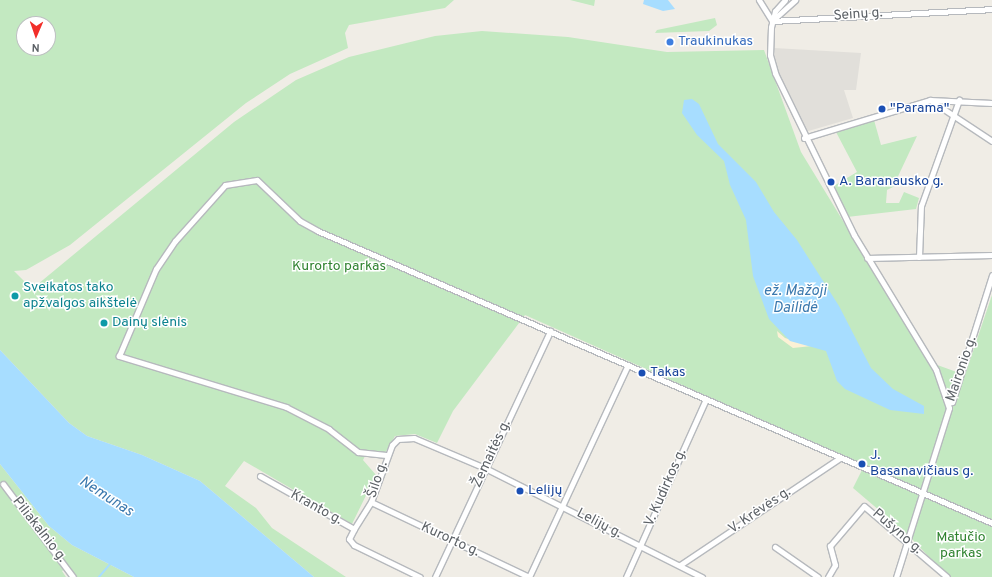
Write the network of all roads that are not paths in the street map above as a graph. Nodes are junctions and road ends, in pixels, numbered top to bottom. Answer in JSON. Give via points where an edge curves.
{"nodes":[{"id":1,"x":759,"y":0,"type":"edge"},
{"id":2,"x":785,"y":0,"type":"edge"},
{"id":3,"x":795,"y":0,"type":"edge"},
{"id":4,"x":992,"y":8,"type":"edge"},
{"id":5,"x":772,"y":21,"type":"junction"},
{"id":6,"x":930,"y":100,"type":"junction"},
{"id":7,"x":959,"y":100,"type":"junction"},
{"id":8,"x":992,"y":103,"type":"edge"},
{"id":9,"x":955,"y":117,"type":"junction"},
{"id":10,"x":804,"y":138,"type":"junction"},
{"id":11,"x":992,"y":142,"type":"edge"},
{"id":12,"x":992,"y":256,"type":"edge"},
{"id":13,"x":920,"y":257,"type":"junction"},
{"id":14,"x":867,"y":258,"type":"junction"},
{"id":15,"x":992,"y":275,"type":"edge"},
{"id":16,"x":550,"y":331,"type":"junction"},
{"id":17,"x":628,"y":364,"type":"junction"},
{"id":18,"x":706,"y":399,"type":"junction"},
{"id":19,"x":948,"y":403,"type":"junction"},
{"id":20,"x":407,"y":438,"type":"joint"},
{"id":21,"x":386,"y":455,"type":"junction"},
{"id":22,"x":840,"y":458,"type":"junction"},
{"id":23,"x":485,"y":468,"type":"junction"},
{"id":24,"x":260,"y":476,"type":"dead end"},
{"id":25,"x":3,"y":484,"type":"dead end"},
{"id":26,"x":923,"y":493,"type":"junction"},
{"id":27,"x":371,"y":502,"type":"junction"},
{"id":28,"x":562,"y":506,"type":"junction"},
{"id":29,"x":992,"y":523,"type":"edge"},
{"id":30,"x":354,"y":529,"type":"junction"},
{"id":31,"x":452,"y":541,"type":"junction"},
{"id":32,"x":908,"y":541,"type":"junction"},
{"id":33,"x":640,"y":545,"type":"junction"},
{"id":34,"x":775,"y":547,"type":"dead end"},
{"id":35,"x":680,"y":565,"type":"junction"},
{"id":36,"x":73,"y":577,"type":"edge"},
{"id":37,"x":420,"y":577,"type":"edge"},
{"id":38,"x":435,"y":577,"type":"edge"},
{"id":39,"x":529,"y":577,"type":"edge"},
{"id":40,"x":626,"y":577,"type":"edge"},
{"id":41,"x":702,"y":577,"type":"edge"},
{"id":42,"x":818,"y":577,"type":"edge"},
{"id":43,"x":828,"y":577,"type":"edge"},
{"id":44,"x":896,"y":577,"type":"edge"},
{"id":45,"x":947,"y":577,"type":"edge"}],
"edges":[{"from":1,"to":5,"type":"street"},
{"from":2,"to":5,"type":"street","via":[[775,11]]},
{"from":3,"to":5,"type":"street"},
{"from":4,"to":5,"type":"street","name":"Seinų g."},
{"from":5,"to":10,"type":"street","via":[[772,63]]},
{"from":6,"to":7,"type":"street"},
{"from":6,"to":9,"type":"street"},
{"from":6,"to":10,"type":"street"},
{"from":7,"to":8,"type":"street"},
{"from":7,"to":9,"type":"street","via":[[954,108]]},
{"from":9,"to":11,"type":"street"},
{"from":9,"to":13,"type":"street","via":[[921,206]]},
{"from":10,"to":14,"type":"street"},
{"from":12,"to":13,"type":"street"},
{"from":13,"to":14,"type":"street"},
{"from":14,"to":19,"type":"street","via":[[928,357]]},
{"from":15,"to":19,"type":"street","name":"Maironio g.","via":[[952,402]]},
{"from":16,"to":17,"type":"street"},
{"from":16,"to":21,"type":"street","via":[[318,231],[300,221],[257,180],[225,185],[175,241],[156,269],[119,356],[286,407],[329,428],[358,452]]},
{"from":16,"to":23,"type":"street","name":"Žemaitės g."},
{"from":17,"to":18,"type":"street"},
{"from":17,"to":28,"type":"street"},
{"from":18,"to":22,"type":"street"},
{"from":18,"to":33,"type":"street","name":"V. Kudirkos g."},
{"from":19,"to":26,"type":"street","name":"Maironio g.","via":[[947,421]]},
{"from":20,"to":21,"type":"street","name":"Šilo g.","via":[[392,445]]},
{"from":20,"to":23,"type":"street","name":"Lelijų g.","via":[[419,439]]},
{"from":21,"to":27,"type":"street","name":"Šilo g."},
{"from":22,"to":26,"type":"street"},
{"from":22,"to":35,"type":"street","name":"V. Krėvės g."},
{"from":23,"to":28,"type":"street","name":"Lelijų g."},
{"from":23,"to":31,"type":"street","name":"Žemaitės g."},
{"from":24,"to":30,"type":"street","name":"Kranto g."},
{"from":25,"to":36,"type":"street","name":"Piliakalnio g."},
{"from":26,"to":29,"type":"street"},
{"from":26,"to":32,"type":"street","name":"Maironio g."},
{"from":27,"to":30,"type":"street","name":"Šilo g."},
{"from":27,"to":31,"type":"street","name":"Kurorto g."},
{"from":28,"to":33,"type":"street","name":"Lelijų g."},
{"from":28,"to":39,"type":"street"},
{"from":30,"to":37,"type":"street","name":"Kranto g.","via":[[349,539],[354,546]]},
{"from":31,"to":38,"type":"street","name":"Žemaitės g."},
{"from":31,"to":39,"type":"street","name":"Kurorto g."},
{"from":32,"to":43,"type":"street","name":"Pušyno g.","via":[[864,506],[830,546],[835,565]]},
{"from":32,"to":44,"type":"street","name":"Maironio g."},
{"from":32,"to":45,"type":"street","name":"Pušyno g."},
{"from":33,"to":35,"type":"street","name":"Lelijų g."},
{"from":33,"to":40,"type":"street","name":"V. Kudirkos g."},
{"from":34,"to":42,"type":"street"},
{"from":35,"to":41,"type":"street","name":"Lelijų g."}]}
